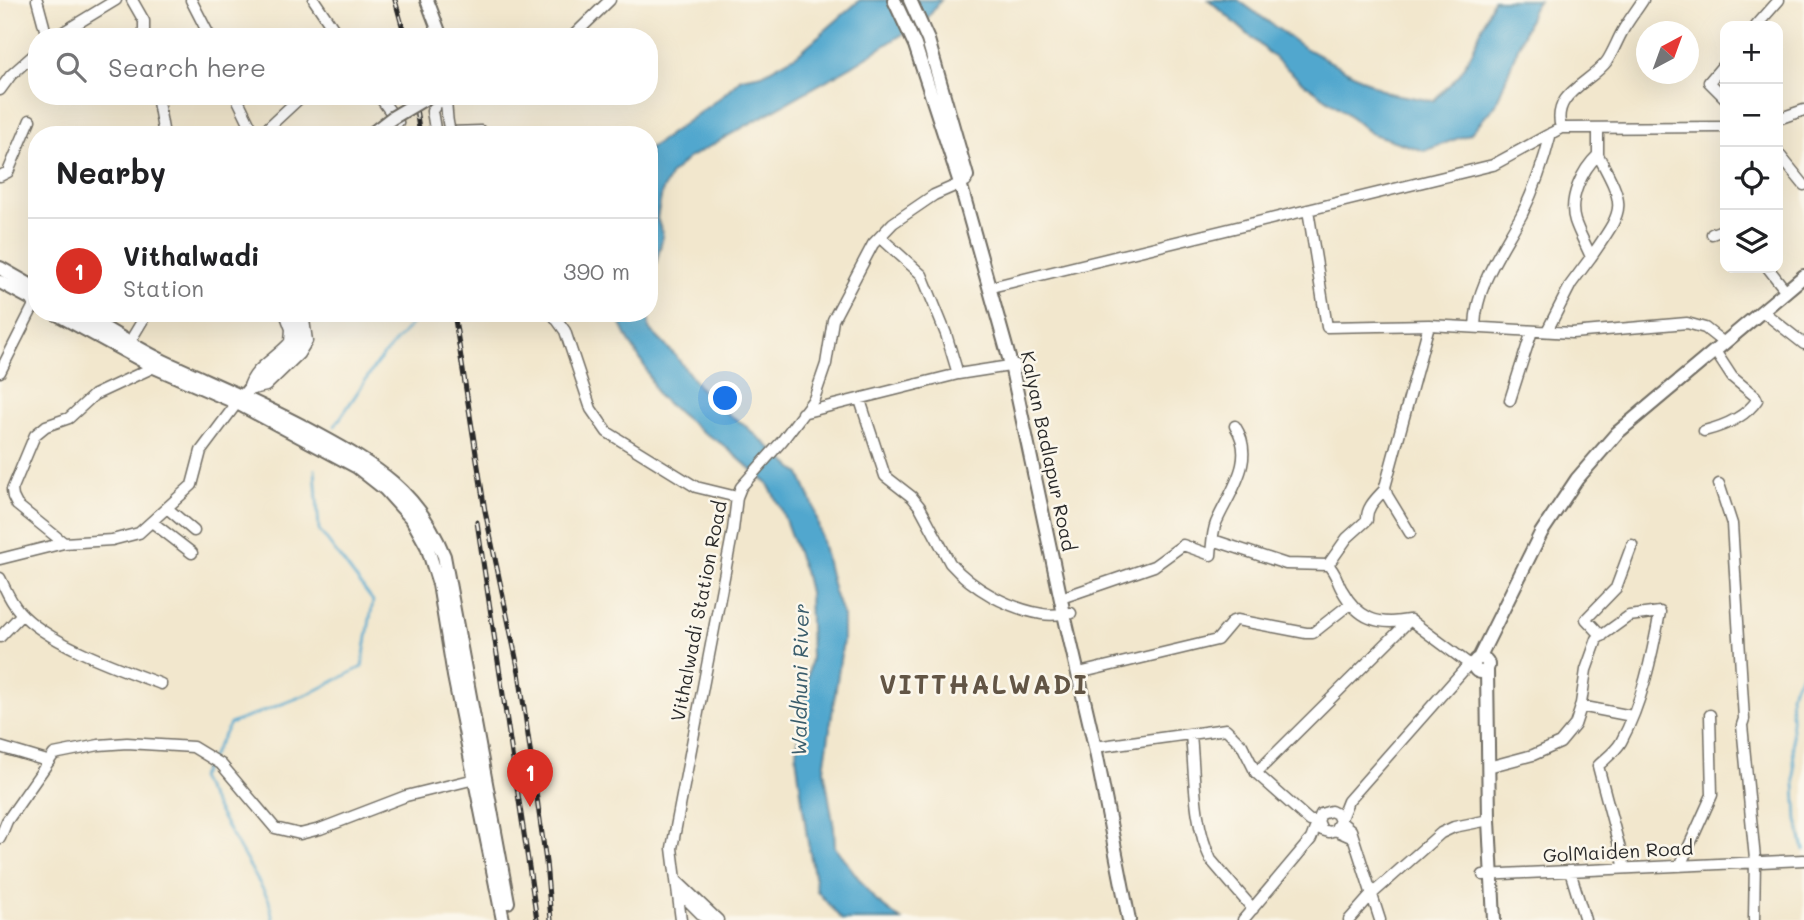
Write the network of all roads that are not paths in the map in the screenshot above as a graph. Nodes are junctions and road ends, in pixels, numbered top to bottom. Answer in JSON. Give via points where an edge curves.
{"nodes":[{"id":1,"x":37,"y":0,"type":"edge"},
{"id":2,"x":116,"y":0,"type":"edge"},
{"id":3,"x":132,"y":0,"type":"edge"},
{"id":4,"x":191,"y":0,"type":"edge"},
{"id":5,"x":314,"y":0,"type":"edge"},
{"id":6,"x":427,"y":0,"type":"edge"},
{"id":7,"x":434,"y":0,"type":"edge"},
{"id":8,"x":894,"y":0,"type":"edge"},
{"id":9,"x":911,"y":0,"type":"edge"},
{"id":10,"x":1643,"y":0,"type":"edge"},
{"id":11,"x":1779,"y":0,"type":"edge"},
{"id":12,"x":606,"y":1,"type":"edge"},
{"id":13,"x":1760,"y":21,"type":"edge"},
{"id":14,"x":45,"y":28,"type":"edge"},
{"id":15,"x":67,"y":28,"type":"edge"},
{"id":16,"x":144,"y":28,"type":"edge"},
{"id":17,"x":205,"y":28,"type":"edge"},
{"id":18,"x":333,"y":28,"type":"edge"},
{"id":19,"x":438,"y":28,"type":"edge"},
{"id":20,"x":444,"y":28,"type":"edge"},
{"id":21,"x":580,"y":28,"type":"edge"},
{"id":22,"x":28,"y":60,"type":"edge"},
{"id":23,"x":1720,"y":69,"type":"edge"},
{"id":24,"x":0,"y":90,"type":"edge"},
{"id":25,"x":1720,"y":93,"type":"edge"},
{"id":26,"x":159,"y":105,"type":"edge"},
{"id":27,"x":241,"y":105,"type":"edge"},
{"id":28,"x":292,"y":105,"type":"edge"},
{"id":29,"x":386,"y":105,"type":"edge"},
{"id":30,"x":415,"y":105,"type":"edge"},
{"id":31,"x":436,"y":105,"type":"edge"},
{"id":32,"x":447,"y":105,"type":"edge"},
{"id":33,"x":1804,"y":110,"type":"edge"},
{"id":34,"x":1783,"y":117,"type":"edge"},
{"id":35,"x":30,"y":120,"type":"dead end"},
{"id":36,"x":162,"y":126,"type":"edge"},
{"id":37,"x":252,"y":126,"type":"edge"},
{"id":38,"x":267,"y":126,"type":"edge"},
{"id":39,"x":384,"y":126,"type":"edge"},
{"id":40,"x":394,"y":126,"type":"edge"},
{"id":41,"x":434,"y":126,"type":"edge"},
{"id":42,"x":449,"y":126,"type":"edge"},
{"id":43,"x":1720,"y":127,"type":"edge"},
{"id":44,"x":1598,"y":128,"type":"junction"},
{"id":45,"x":1556,"y":130,"type":"junction"},
{"id":46,"x":1598,"y":155,"type":"junction"},
{"id":47,"x":1783,"y":159,"type":"edge"},
{"id":48,"x":0,"y":176,"type":"edge"},
{"id":49,"x":964,"y":182,"type":"junction"},
{"id":50,"x":1804,"y":185,"type":"edge"},
{"id":51,"x":1308,"y":210,"type":"junction"},
{"id":52,"x":1720,"y":231,"type":"edge"},
{"id":53,"x":1712,"y":234,"type":"dead end"},
{"id":54,"x":880,"y":237,"type":"junction"},
{"id":55,"x":1591,"y":257,"type":"junction"},
{"id":56,"x":0,"y":268,"type":"edge"},
{"id":57,"x":1772,"y":273,"type":"edge"},
{"id":58,"x":1804,"y":276,"type":"edge"},
{"id":59,"x":0,"y":282,"type":"edge"},
{"id":60,"x":1804,"y":285,"type":"edge"},
{"id":61,"x":995,"y":286,"type":"junction"},
{"id":62,"x":28,"y":291,"type":"edge"},
{"id":63,"x":1786,"y":291,"type":"junction"},
{"id":64,"x":28,"y":294,"type":"edge"},
{"id":65,"x":1765,"y":313,"type":"junction"},
{"id":66,"x":28,"y":314,"type":"edge"},
{"id":67,"x":72,"y":322,"type":"edge"},
{"id":68,"x":94,"y":322,"type":"edge"},
{"id":69,"x":142,"y":322,"type":"edge"},
{"id":70,"x":288,"y":322,"type":"edge"},
{"id":71,"x":295,"y":322,"type":"edge"},
{"id":72,"x":304,"y":322,"type":"edge"},
{"id":73,"x":558,"y":322,"type":"edge"},
{"id":74,"x":1429,"y":325,"type":"junction"},
{"id":75,"x":1475,"y":327,"type":"junction"},
{"id":76,"x":1532,"y":331,"type":"junction"},
{"id":77,"x":1547,"y":331,"type":"junction"},
{"id":78,"x":129,"y":343,"type":"junction"},
{"id":79,"x":1804,"y":344,"type":"edge"},
{"id":80,"x":1719,"y":350,"type":"junction"},
{"id":81,"x":1014,"y":365,"type":"junction"},
{"id":82,"x":154,"y":367,"type":"junction"},
{"id":83,"x":0,"y":372,"type":"edge"},
{"id":84,"x":958,"y":374,"type":"junction"},
{"id":85,"x":243,"y":396,"type":"junction"},
{"id":86,"x":860,"y":400,"type":"junction"},
{"id":87,"x":1510,"y":400,"type":"dead end"},
{"id":88,"x":803,"y":413,"type":"junction"},
{"id":89,"x":1235,"y":426,"type":"dead end"},
{"id":90,"x":1704,"y":431,"type":"dead end"},
{"id":91,"x":1719,"y":484,"type":"dead end"},
{"id":92,"x":1385,"y":489,"type":"junction"},
{"id":93,"x":737,"y":498,"type":"junction"},
{"id":94,"x":167,"y":508,"type":"junction"},
{"id":95,"x":152,"y":522,"type":"junction"},
{"id":96,"x":194,"y":531,"type":"dead end"},
{"id":97,"x":1410,"y":533,"type":"dead end"},
{"id":98,"x":1213,"y":540,"type":"junction"},
{"id":99,"x":64,"y":544,"type":"junction"},
{"id":100,"x":1632,"y":545,"type":"dead end"},
{"id":101,"x":192,"y":553,"type":"dead end"},
{"id":102,"x":0,"y":559,"type":"edge"},
{"id":103,"x":1328,"y":565,"type":"junction"},
{"id":104,"x":0,"y":578,"type":"edge"},
{"id":105,"x":1067,"y":596,"type":"junction"},
{"id":106,"x":1351,"y":603,"type":"junction"},
{"id":107,"x":1067,"y":613,"type":"junction"},
{"id":108,"x":22,"y":614,"type":"junction"},
{"id":109,"x":1410,"y":620,"type":"junction"},
{"id":110,"x":1602,"y":636,"type":"junction"},
{"id":111,"x":0,"y":637,"type":"edge"},
{"id":112,"x":1479,"y":665,"type":"junction"},
{"id":113,"x":1083,"y":671,"type":"junction"},
{"id":114,"x":161,"y":684,"type":"dead end"},
{"id":115,"x":1580,"y":706,"type":"junction"},
{"id":116,"x":1710,"y":715,"type":"dead end"},
{"id":117,"x":1632,"y":716,"type":"junction"},
{"id":118,"x":1191,"y":735,"type":"junction"},
{"id":119,"x":0,"y":747,"type":"edge"},
{"id":120,"x":1098,"y":747,"type":"junction"},
{"id":121,"x":47,"y":761,"type":"junction"},
{"id":122,"x":1488,"y":767,"type":"junction"},
{"id":123,"x":1256,"y":774,"type":"junction"},
{"id":124,"x":480,"y":778,"type":"junction"},
{"id":125,"x":1348,"y":801,"type":"junction"},
{"id":126,"x":1323,"y":815,"type":"junction"},
{"id":127,"x":1485,"y":821,"type":"junction"},
{"id":128,"x":1333,"y":827,"type":"junction"},
{"id":129,"x":0,"y":838,"type":"edge"},
{"id":130,"x":1311,"y":839,"type":"junction"},
{"id":131,"x":1802,"y":860,"type":"edge"},
{"id":132,"x":1758,"y":862,"type":"junction"},
{"id":133,"x":1680,"y":866,"type":"junction"},
{"id":134,"x":1625,"y":868,"type":"junction"},
{"id":135,"x":1570,"y":870,"type":"junction"},
{"id":136,"x":1488,"y":875,"type":"junction"},
{"id":137,"x":679,"y":887,"type":"junction"},
{"id":138,"x":1373,"y":894,"type":"junction"},
{"id":139,"x":1758,"y":895,"type":"junction"},
{"id":140,"x":1253,"y":909,"type":"junction"},
{"id":141,"x":503,"y":920,"type":"edge"},
{"id":142,"x":512,"y":920,"type":"edge"},
{"id":143,"x":681,"y":920,"type":"edge"},
{"id":144,"x":707,"y":920,"type":"edge"},
{"id":145,"x":718,"y":920,"type":"edge"},
{"id":146,"x":1129,"y":920,"type":"edge"},
{"id":147,"x":1136,"y":920,"type":"edge"},
{"id":148,"x":1243,"y":920,"type":"edge"},
{"id":149,"x":1349,"y":920,"type":"edge"},
{"id":150,"x":1380,"y":920,"type":"edge"},
{"id":151,"x":1485,"y":920,"type":"edge"},
{"id":152,"x":1494,"y":920,"type":"edge"},
{"id":153,"x":1585,"y":920,"type":"edge"},
{"id":154,"x":1754,"y":920,"type":"edge"},
{"id":155,"x":1760,"y":920,"type":"edge"}],
"edges":[{"from":1,"to":14,"type":"street"},
{"from":2,"to":15,"type":"street"},
{"from":3,"to":16,"type":"street"},
{"from":4,"to":17,"type":"street"},
{"from":5,"to":18,"type":"street"},
{"from":6,"to":19,"type":"main road"},
{"from":7,"to":20,"type":"street"},
{"from":8,"to":49,"type":"main road","name":"Kalyan Badlapur Road"},
{"from":9,"to":49,"type":"main road","name":"Kalyan Badlapur Road","via":[[928,40]]},
{"from":10,"to":45,"type":"street","via":[[1606,63],[1574,88],[1562,106]]},
{"from":11,"to":13,"type":"street"},
{"from":12,"to":21,"type":"street"},
{"from":22,"to":24,"type":"street"},
{"from":23,"to":25,"type":"street","via":[[1709,82]]},
{"from":26,"to":36,"type":"street"},
{"from":27,"to":37,"type":"street"},
{"from":28,"to":38,"type":"street"},
{"from":29,"to":40,"type":"street","via":[[398,122]]},
{"from":30,"to":39,"type":"main road","bridge":true},
{"from":31,"to":41,"type":"street","via":[[432,111]]},
{"from":32,"to":42,"type":"street"},
{"from":33,"to":34,"type":"street"},
{"from":35,"to":48,"type":"street","via":[[8,172]]},
{"from":43,"to":44,"type":"street"},
{"from":44,"to":45,"type":"street"},
{"from":44,"to":46,"type":"street"},
{"from":45,"to":51,"type":"street","via":[[1493,165]]},
{"from":45,"to":75,"type":"street","via":[[1527,202],[1481,287]]},
{"from":46,"to":55,"type":"street","via":[[1578,184],[1575,200],[1574,218]]},
{"from":46,"to":55,"type":"street","via":[[1620,201],[1610,229]]},
{"from":47,"to":50,"type":"street"},
{"from":49,"to":54,"type":"street","name":"Vithalwadi Station Road","via":[[934,195],[893,222]]},
{"from":49,"to":61,"type":"main road","name":"Kalyan Badlapur Road"},
{"from":51,"to":61,"type":"street"},
{"from":51,"to":74,"type":"street","via":[[1327,327]]},
{"from":52,"to":53,"type":"street"},
{"from":54,"to":84,"type":"street","via":[[922,275]]},
{"from":54,"to":88,"type":"street","name":"Vithalwadi Station Road","via":[[833,320],[826,364],[814,399]]},
{"from":55,"to":77,"type":"street"},
{"from":56,"to":62,"type":"main road"},
{"from":57,"to":63,"type":"street"},
{"from":58,"to":63,"type":"main road"},
{"from":59,"to":64,"type":"main road"},
{"from":60,"to":65,"type":"main road"},
{"from":61,"to":81,"type":"main road","name":"Kalyan Badlapur Road"},
{"from":63,"to":65,"type":"main road"},
{"from":65,"to":79,"type":"street"},
{"from":65,"to":80,"type":"main road"},
{"from":66,"to":83,"type":"street"},
{"from":67,"to":82,"type":"main road"},
{"from":68,"to":78,"type":"main road"},
{"from":69,"to":78,"type":"street"},
{"from":70,"to":85,"type":"street","via":[[290,342],[250,380]]},
{"from":71,"to":85,"type":"main road","via":[[298,343]]},
{"from":72,"to":85,"type":"street","via":[[307,341],[299,354],[266,386]]},
{"from":73,"to":93,"type":"street","via":[[591,409],[607,432],[696,487]]},
{"from":74,"to":75,"type":"street"},
{"from":74,"to":92,"type":"street"},
{"from":75,"to":76,"type":"street"},
{"from":76,"to":77,"type":"street"},
{"from":76,"to":87,"type":"street"},
{"from":77,"to":80,"type":"street","via":[[1687,323],[1705,328]]},
{"from":78,"to":85,"type":"main road"},
{"from":80,"to":90,"type":"street","via":[[1732,377],[1757,400],[1734,421]]},
{"from":80,"to":112,"type":"main road","via":[[1617,433],[1577,480],[1541,533]]},
{"from":81,"to":84,"type":"street"},
{"from":81,"to":105,"type":"main road","name":"Kalyan Badlapur Road"},
{"from":81,"to":107,"type":"main road","name":"Kalyan Badlapur Road"},
{"from":82,"to":85,"type":"main road"},
{"from":82,"to":99,"type":"street","via":[[94,395],[69,418],[35,435],[12,497]]},
{"from":84,"to":86,"type":"street"},
{"from":85,"to":94,"type":"street","via":[[201,450],[192,485]]},
{"from":85,"to":124,"type":"main road","via":[[313,438],[361,458],[402,490],[434,531]]},
{"from":86,"to":88,"type":"street"},
{"from":86,"to":107,"type":"street","via":[[885,476],[912,497],[957,571],[1003,602],[1042,614]]},
{"from":88,"to":93,"type":"street","name":"Vithalwadi Station Road","via":[[741,487]]},
{"from":89,"to":98,"type":"street","via":[[1243,438],[1242,472],[1215,526]]},
{"from":91,"to":132,"type":"street","via":[[1732,524]]},
{"from":92,"to":97,"type":"street"},
{"from":92,"to":103,"type":"street","via":[[1370,507],[1367,520]]},
{"from":93,"to":137,"type":"street","name":"Vithalwadi Station Road","via":[[672,848]]},
{"from":94,"to":95,"type":"street"},
{"from":94,"to":96,"type":"street"},
{"from":95,"to":99,"type":"street","via":[[132,536]]},
{"from":95,"to":101,"type":"street"},
{"from":98,"to":103,"type":"street","via":[[1286,564]]},
{"from":98,"to":105,"type":"street","via":[[1211,555],[1183,545],[1154,566]]},
{"from":99,"to":102,"type":"street"},
{"from":100,"to":110,"type":"street","via":[[1616,588],[1586,619]]},
{"from":103,"to":106,"type":"street"},
{"from":104,"to":108,"type":"street"},
{"from":105,"to":107,"type":"main road","name":"Kalyan Badlapur Road"},
{"from":106,"to":109,"type":"street","via":[[1361,614],[1380,622]]},
{"from":106,"to":113,"type":"street","via":[[1313,633],[1237,620],[1217,640]]},
{"from":107,"to":113,"type":"main road","name":"Kalyan Badlapur Road"},
{"from":107,"to":120,"type":"main road","name":"Kalyan Badlapur Road"},
{"from":108,"to":111,"type":"street"},
{"from":108,"to":114,"type":"street","via":[[65,643]]},
{"from":109,"to":112,"type":"street"},
{"from":109,"to":123,"type":"street"},
{"from":110,"to":115,"type":"street","via":[[1586,670]]},
{"from":110,"to":117,"type":"street","via":[[1629,616],[1660,612]]},
{"from":112,"to":122,"type":"main road"},
{"from":112,"to":125,"type":"street"},
{"from":112,"to":127,"type":"main road"},
{"from":113,"to":120,"type":"main road","name":"Kalyan Badlapur Road"},
{"from":115,"to":117,"type":"street"},
{"from":115,"to":122,"type":"street","via":[[1575,725],[1560,743]]},
{"from":116,"to":133,"type":"street","via":[[1713,794]]},
{"from":117,"to":134,"type":"street","via":[[1620,745],[1598,766]]},
{"from":118,"to":120,"type":"street"},
{"from":118,"to":123,"type":"street","via":[[1226,729],[1242,745]]},
{"from":118,"to":140,"type":"street","via":[[1207,851]]},
{"from":119,"to":121,"type":"street"},
{"from":120,"to":146,"type":"main road","name":"Kalyan Badlapur Road"},
{"from":120,"to":147,"type":"main road","name":"Kalyan Badlapur Road"},
{"from":121,"to":124,"type":"street","via":[[54,754],[99,745],[193,747],[221,764],[275,828],[300,834],[406,796]]},
{"from":121,"to":129,"type":"street"},
{"from":122,"to":127,"type":"main road"},
{"from":123,"to":126,"type":"street","via":[[1304,816]]},
{"from":124,"to":141,"type":"main road"},
{"from":124,"to":142,"type":"main road"},
{"from":125,"to":126,"type":"street"},
{"from":125,"to":128,"type":"street"},
{"from":126,"to":128,"type":"street","via":[[1320,827]]},
{"from":126,"to":128,"type":"street","via":[[1337,814]]},
{"from":126,"to":130,"type":"street"},
{"from":127,"to":136,"type":"main road"},
{"from":127,"to":138,"type":"street","via":[[1441,833]]},
{"from":128,"to":130,"type":"street"},
{"from":128,"to":138,"type":"street","via":[[1353,838]]},
{"from":130,"to":140,"type":"street"},
{"from":131,"to":132,"type":"street","name":"GolMaiden Road"},
{"from":132,"to":133,"type":"street","name":"GolMaiden Road"},
{"from":132,"to":139,"type":"street"},
{"from":133,"to":134,"type":"street","name":"GolMaiden Road"},
{"from":134,"to":135,"type":"street","name":"GolMaiden Road"},
{"from":135,"to":136,"type":"street","name":"GolMaiden Road"},
{"from":135,"to":153,"type":"street"},
{"from":136,"to":151,"type":"main road"},
{"from":136,"to":152,"type":"main road"},
{"from":137,"to":143,"type":"street","name":"Vithalwadi Station Road"},
{"from":137,"to":144,"type":"street"},
{"from":137,"to":145,"type":"street"},
{"from":138,"to":149,"type":"street"},
{"from":138,"to":150,"type":"street"},
{"from":139,"to":154,"type":"street"},
{"from":139,"to":155,"type":"street"},
{"from":140,"to":148,"type":"street"}]}
